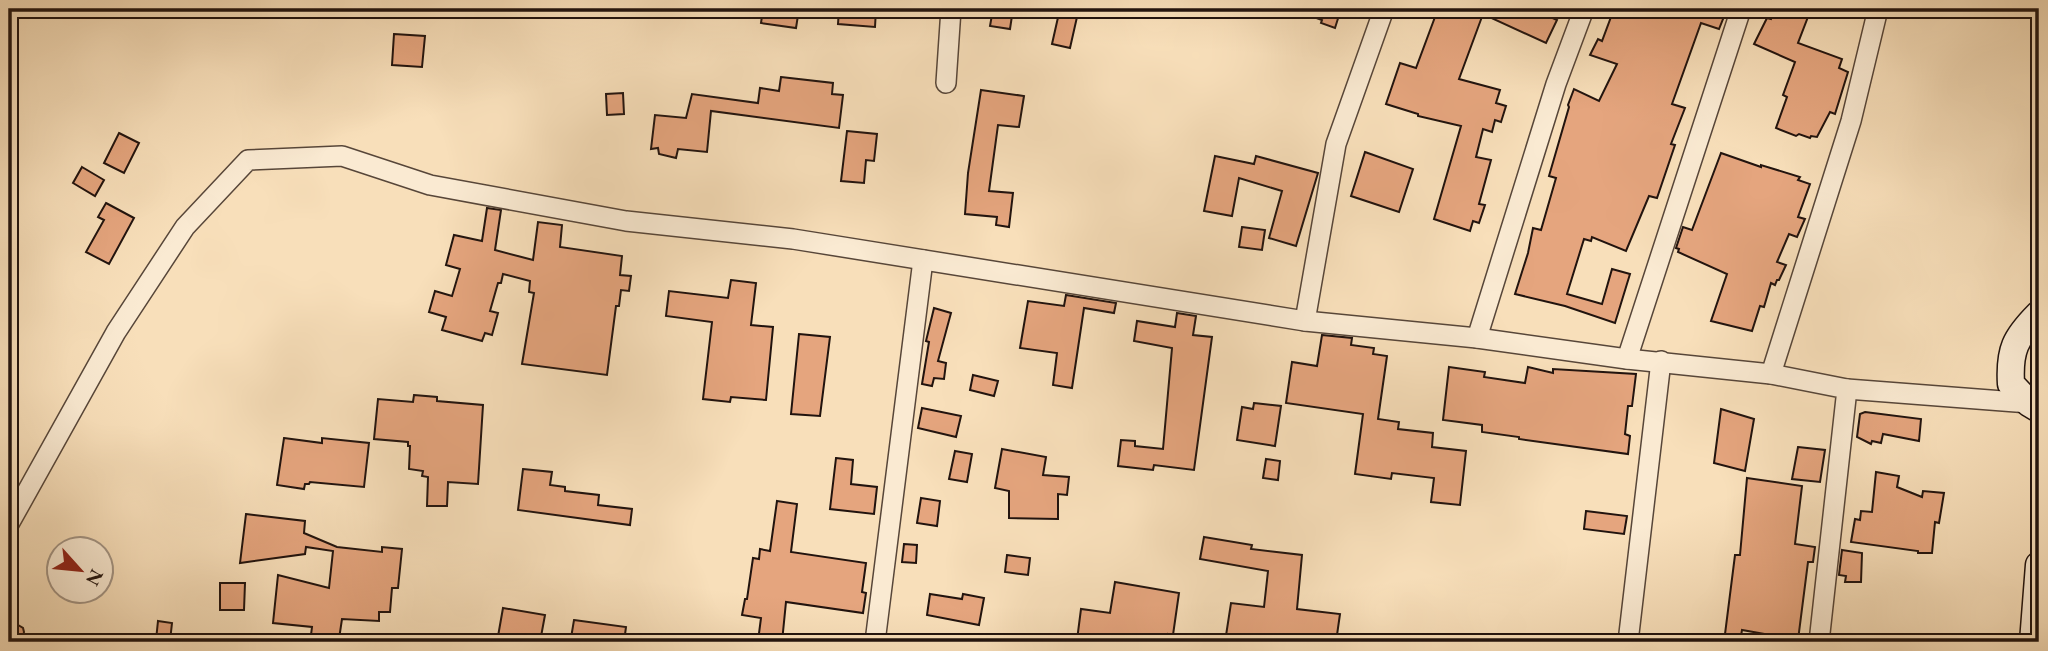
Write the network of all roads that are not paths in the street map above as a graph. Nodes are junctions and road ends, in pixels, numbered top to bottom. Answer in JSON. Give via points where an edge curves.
{"nodes":[{"id":1,"x":951,"y":9,"type":"edge"},
{"id":2,"x":1384,"y":9,"type":"edge"},
{"id":3,"x":1584,"y":9,"type":"edge"},
{"id":4,"x":1741,"y":9,"type":"edge"},
{"id":5,"x":1878,"y":9,"type":"edge"},
{"id":6,"x":946,"y":83,"type":"dead end"},
{"id":7,"x":922,"y":260,"type":"junction"},
{"id":8,"x":2039,"y":314,"type":"edge"},
{"id":9,"x":1306,"y":321,"type":"junction"},
{"id":10,"x":1477,"y":338,"type":"junction"},
{"id":11,"x":1626,"y":359,"type":"junction"},
{"id":12,"x":1661,"y":361,"type":"junction"},
{"id":13,"x":1771,"y":374,"type":"junction"},
{"id":14,"x":1847,"y":389,"type":"junction"},
{"id":15,"x":2036,"y":409,"type":"edge"},
{"id":16,"x":9,"y":524,"type":"edge"},
{"id":17,"x":2039,"y":565,"type":"edge"},
{"id":18,"x":875,"y":642,"type":"edge"},
{"id":19,"x":1628,"y":642,"type":"edge"},
{"id":20,"x":1819,"y":642,"type":"edge"},
{"id":21,"x":2033,"y":642,"type":"edge"}],
"edges":[{"from":1,"to":6,"type":"street"},
{"from":2,"to":9,"type":"street","via":[[1336,144]]},
{"from":3,"to":10,"type":"street"},
{"from":4,"to":11,"type":"street"},
{"from":5,"to":13,"type":"street","via":[[1851,121]]},
{"from":7,"to":9,"type":"street"},
{"from":7,"to":16,"type":"street","via":[[793,239],[613,219],[430,185],[342,156],[248,160],[185,227],[154,274],[116,332]]},
{"from":7,"to":18,"type":"street"},
{"from":8,"to":15,"type":"main road","via":[[2024,329],[2010,358],[2011,384]]},
{"from":9,"to":10,"type":"street"},
{"from":10,"to":11,"type":"street"},
{"from":11,"to":12,"type":"street"},
{"from":12,"to":13,"type":"street"},
{"from":12,"to":19,"type":"street"},
{"from":13,"to":14,"type":"street"},
{"from":14,"to":15,"type":"street"},
{"from":14,"to":20,"type":"street"},
{"from":17,"to":21,"type":"main road"}]}
